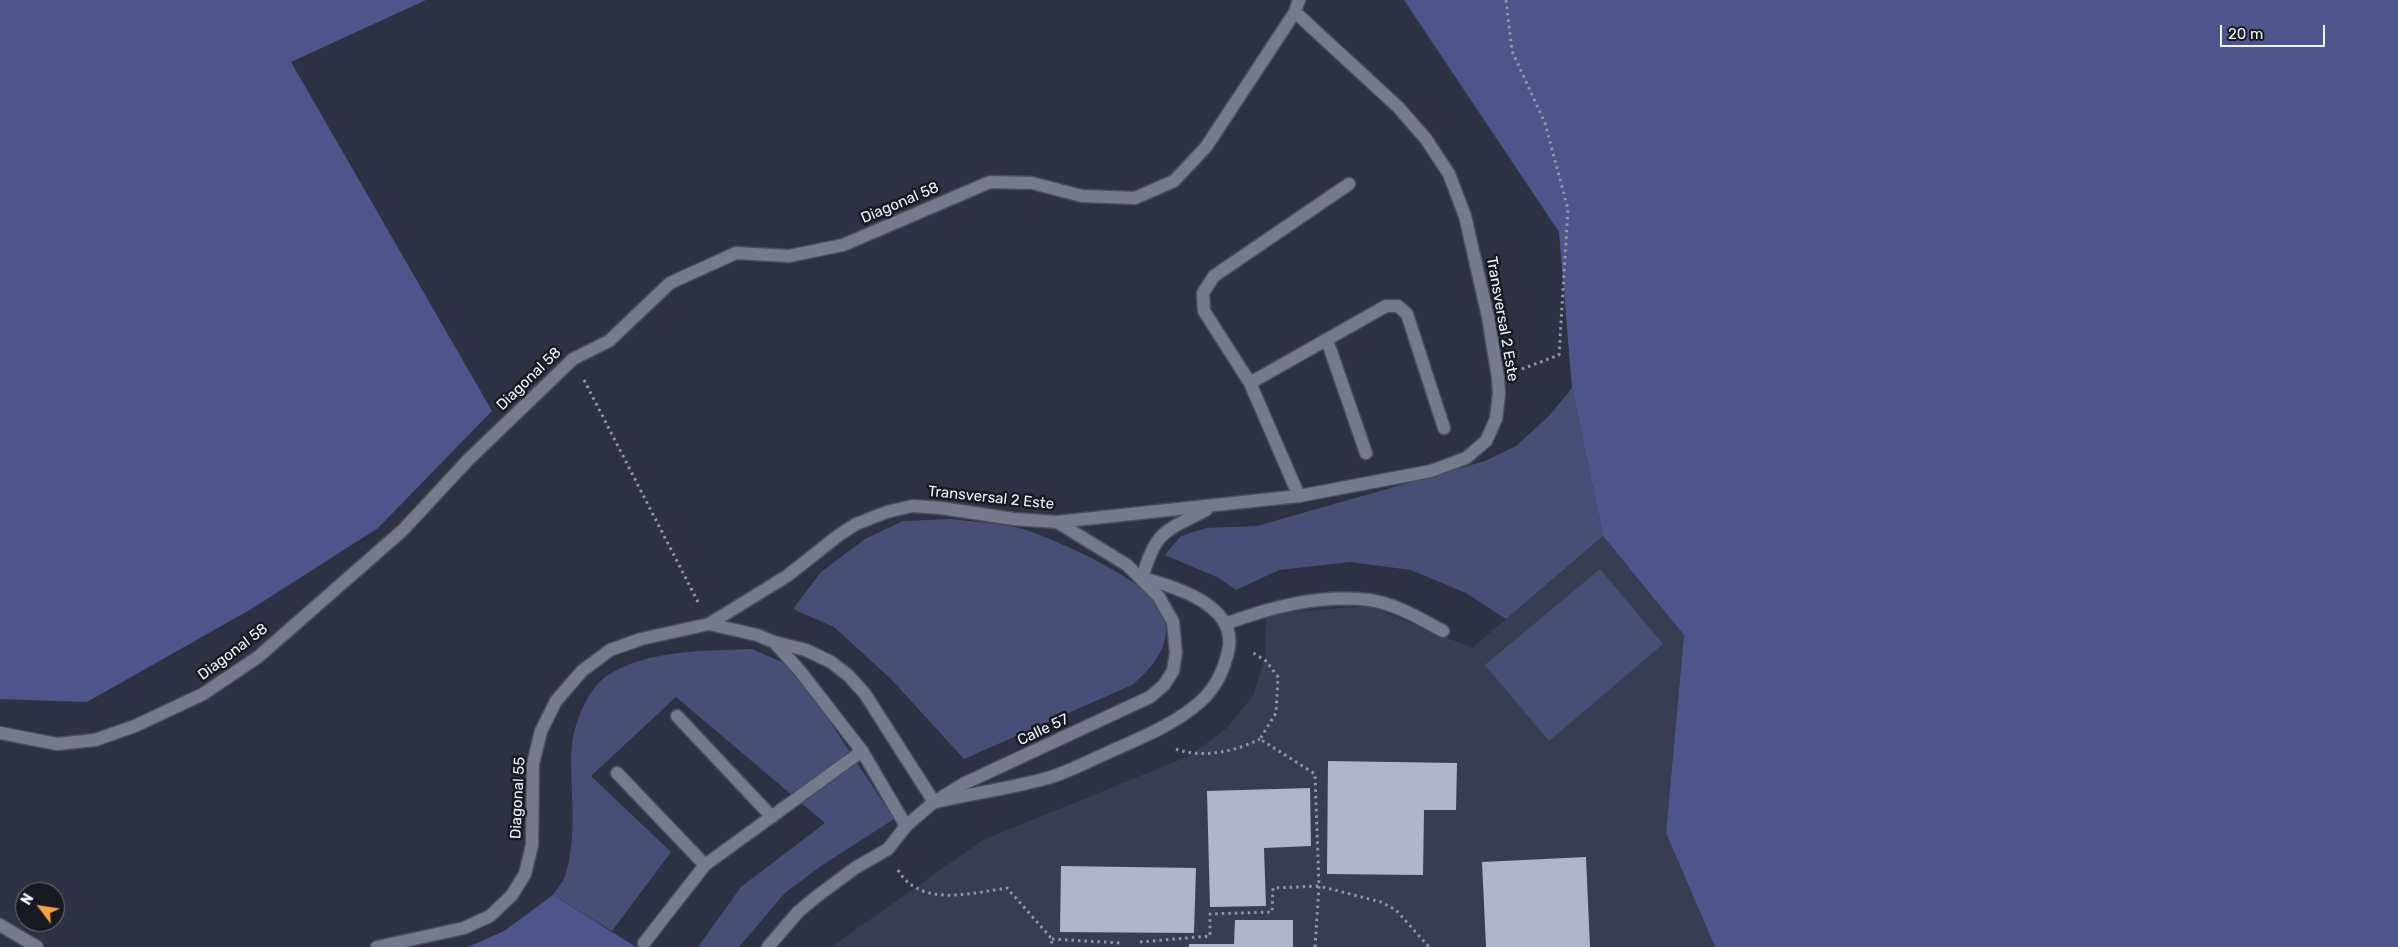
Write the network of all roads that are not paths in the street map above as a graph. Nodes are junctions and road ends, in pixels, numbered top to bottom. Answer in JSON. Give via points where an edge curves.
{"nodes":[{"id":1,"x":1297,"y":6,"type":"edge"},
{"id":2,"x":1349,"y":184,"type":"dead end"},
{"id":3,"x":1327,"y":340,"type":"junction"},
{"id":4,"x":1250,"y":383,"type":"junction"},
{"id":5,"x":1444,"y":428,"type":"dead end"},
{"id":6,"x":1366,"y":453,"type":"dead end"},
{"id":7,"x":1299,"y":496,"type":"junction"},
{"id":8,"x":1212,"y":507,"type":"junction"},
{"id":9,"x":1057,"y":522,"type":"junction"},
{"id":10,"x":1142,"y":578,"type":"junction"},
{"id":11,"x":710,"y":624,"type":"junction"},
{"id":12,"x":1225,"y":624,"type":"junction"},
{"id":13,"x":1444,"y":631,"type":"dead end"},
{"id":14,"x":774,"y":642,"type":"junction"},
{"id":15,"x":677,"y":716,"type":"dead end"},
{"id":16,"x":0,"y":733,"type":"edge"},
{"id":17,"x":862,"y":751,"type":"junction"},
{"id":18,"x":617,"y":773,"type":"dead end"},
{"id":19,"x":934,"y":802,"type":"junction"},
{"id":20,"x":772,"y":816,"type":"junction"},
{"id":21,"x":906,"y":826,"type":"junction"},
{"id":22,"x":705,"y":865,"type":"junction"},
{"id":23,"x":0,"y":924,"type":"edge"},
{"id":24,"x":644,"y":943,"type":"dead end"},
{"id":25,"x":37,"y":947,"type":"edge"},
{"id":26,"x":377,"y":947,"type":"edge"},
{"id":27,"x":768,"y":947,"type":"edge"}],
"edges":[{"from":1,"to":7,"type":"street","name":"Transversal 2 Este","via":[[1398,107],[1426,139],[1449,174],[1465,216],[1488,317],[1499,394],[1496,419],[1486,441],[1466,458],[1431,471]]},
{"from":1,"to":16,"type":"street","name":"Diagonal 58","via":[[1206,146],[1174,181],[1136,198],[1082,196],[1032,184],[990,182],[843,246],[789,256],[736,253],[670,283],[609,341],[573,359],[468,460],[403,530],[258,656],[203,694],[135,726],[95,740],[57,744]]},
{"from":2,"to":4,"type":"street","via":[[1214,276],[1203,293],[1204,312]]},
{"from":3,"to":4,"type":"street"},
{"from":3,"to":5,"type":"street","via":[[1386,306],[1398,306],[1407,314]]},
{"from":3,"to":6,"type":"street"},
{"from":4,"to":7,"type":"street"},
{"from":7,"to":8,"type":"street","name":"Transversal 2 Este"},
{"from":8,"to":9,"type":"street","name":"Transversal 2 Este"},
{"from":8,"to":10,"type":"street","name":"Transversal 2 Este","via":[[1163,533],[1150,550]]},
{"from":9,"to":10,"type":"street","name":"Calle 57","via":[[1127,565]]},
{"from":9,"to":11,"type":"street","name":"Transversal 2 Este","via":[[912,506],[887,512],[838,535],[787,576]]},
{"from":10,"to":12,"type":"street","via":[[1176,587],[1197,597]]},
{"from":10,"to":19,"type":"street","name":"Calle 57","via":[[1159,597],[1173,622],[1176,653],[1173,671],[1164,685],[1150,698],[963,784]]},
{"from":11,"to":14,"type":"street","via":[[743,630]]},
{"from":11,"to":26,"type":"street","name":"Diagonal 55","via":[[642,639],[610,650],[582,671],[556,701],[541,731],[533,764],[532,845],[525,874],[512,895],[490,916],[464,928]]},
{"from":12,"to":13,"type":"street","via":[[1266,609],[1321,599],[1371,600],[1405,611]]},
{"from":12,"to":19,"type":"street","via":[[1230,637],[1226,661],[1217,683],[1200,702],[1179,717],[1144,737],[1052,776]]},
{"from":14,"to":17,"type":"street"},
{"from":14,"to":19,"type":"street","via":[[806,650],[831,662],[849,676],[865,694]]},
{"from":15,"to":20,"type":"street"},
{"from":17,"to":20,"type":"street"},
{"from":17,"to":21,"type":"street"},
{"from":18,"to":22,"type":"street"},
{"from":19,"to":21,"type":"street","name":"Calle 57"},
{"from":20,"to":22,"type":"street"},
{"from":21,"to":27,"type":"street","name":"Calle 57","via":[[888,849],[855,868],[798,912]]},
{"from":22,"to":24,"type":"street"},
{"from":23,"to":25,"type":"street"}]}
